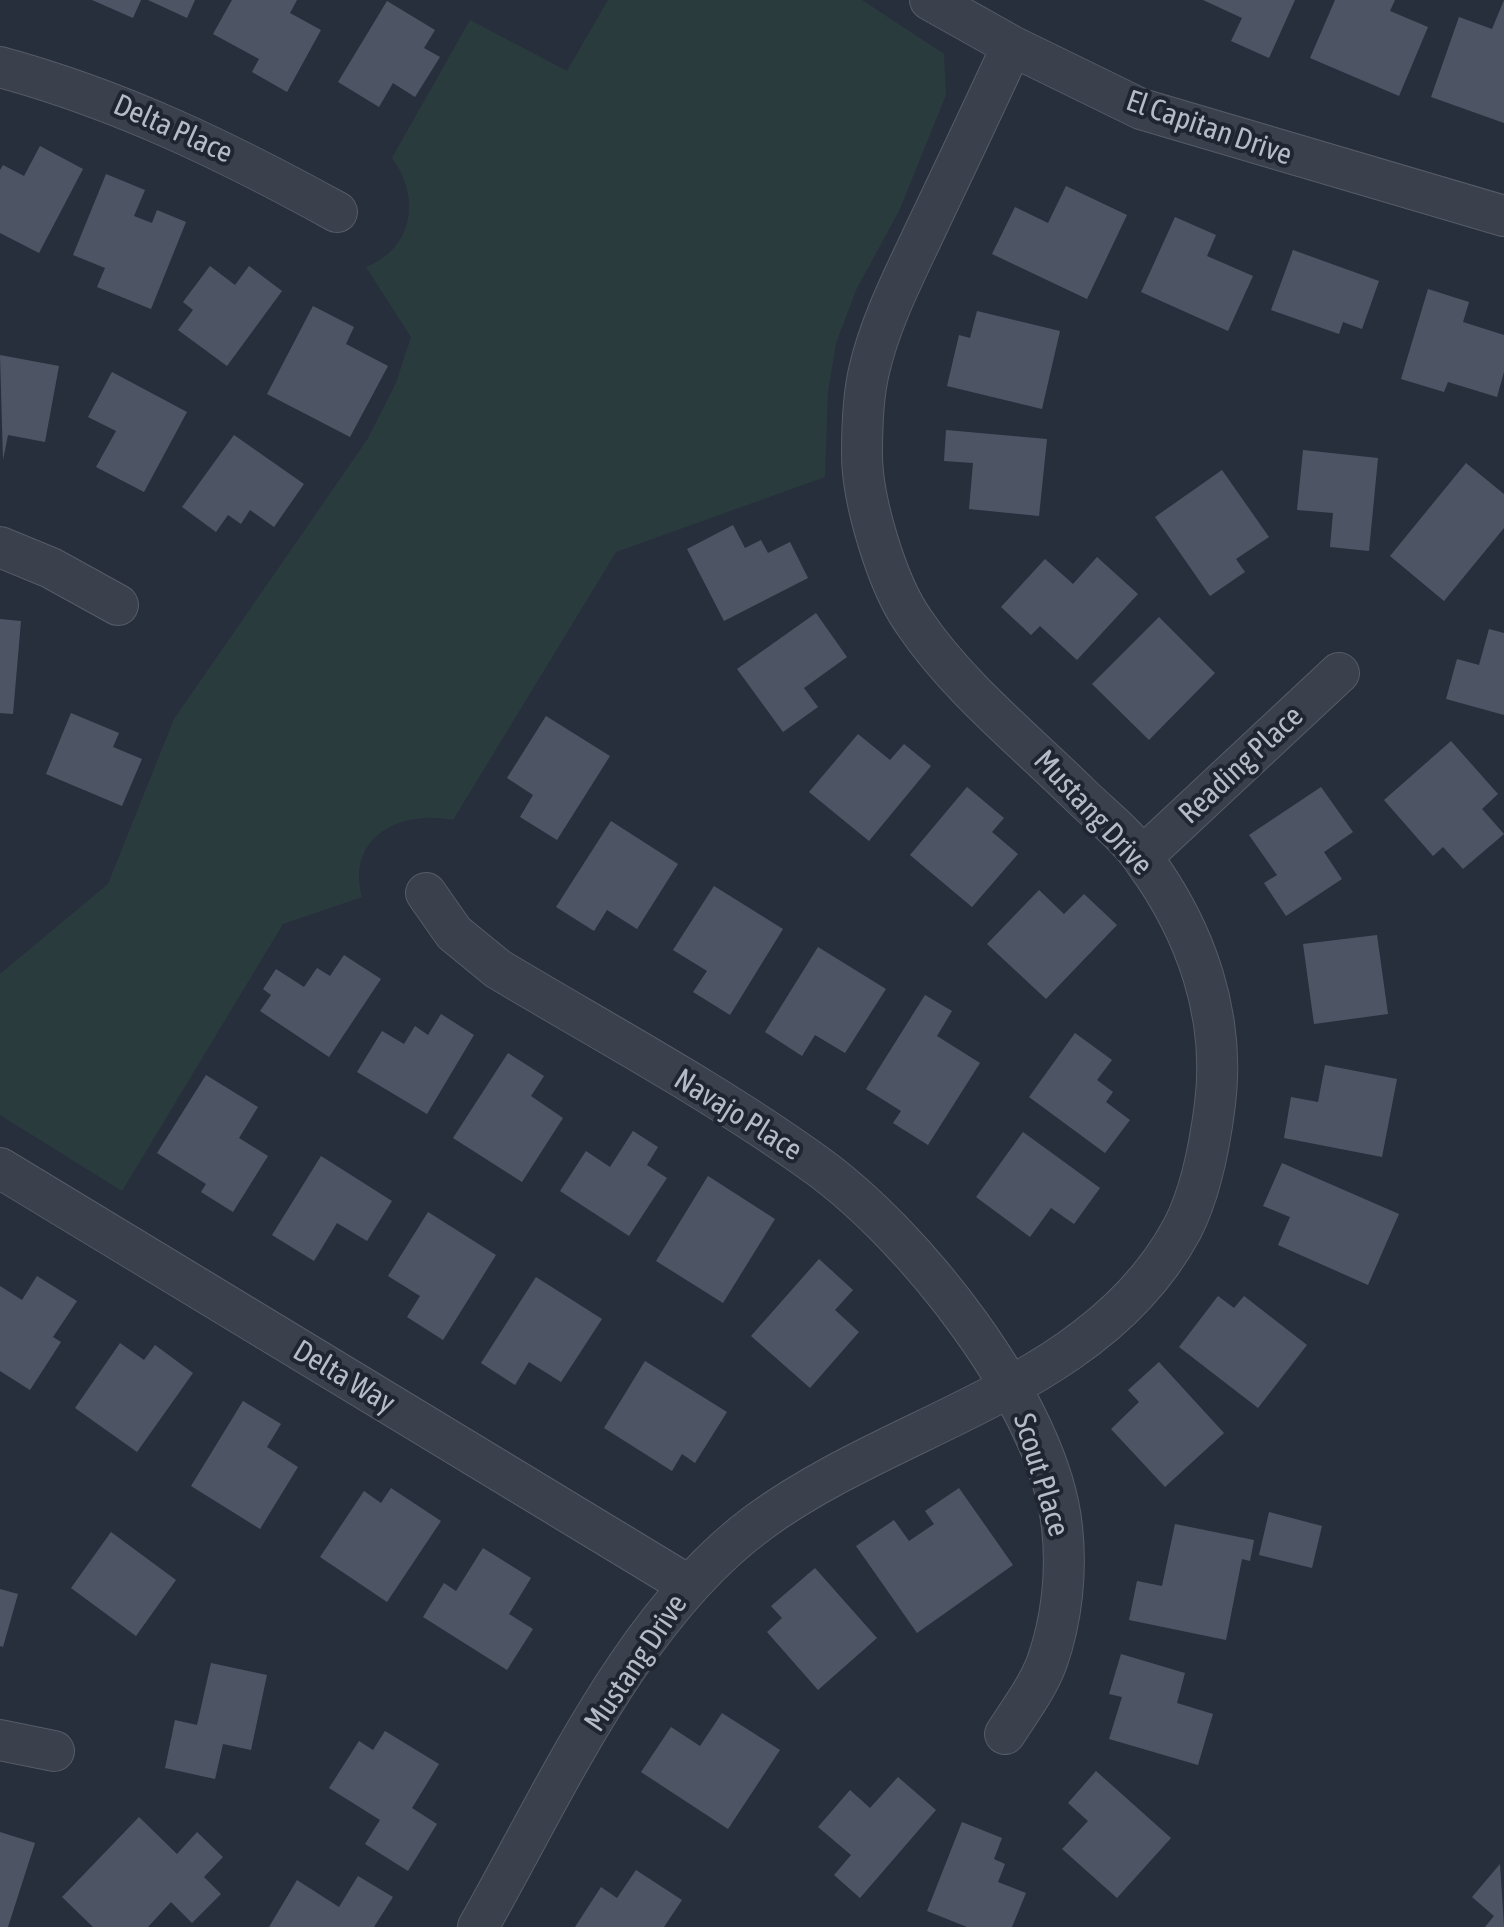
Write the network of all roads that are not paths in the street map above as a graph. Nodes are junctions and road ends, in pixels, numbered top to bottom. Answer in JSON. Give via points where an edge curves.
{"nodes":[{"id":1,"x":930,"y":0,"type":"edge"},
{"id":2,"x":1012,"y":46,"type":"junction"},
{"id":3,"x":0,"y":68,"type":"edge"},
{"id":4,"x":337,"y":212,"type":"dead end"},
{"id":5,"x":1504,"y":216,"type":"edge"},
{"id":6,"x":0,"y":547,"type":"edge"},
{"id":7,"x":118,"y":605,"type":"dead end"},
{"id":8,"x":1339,"y":673,"type":"dead end"},
{"id":9,"x":1142,"y":857,"type":"junction"},
{"id":10,"x":426,"y":892,"type":"dead end"},
{"id":11,"x":0,"y":1168,"type":"edge"},
{"id":12,"x":1012,"y":1384,"type":"junction"},
{"id":13,"x":688,"y":1585,"type":"junction"},
{"id":14,"x":1005,"y":1734,"type":"dead end"},
{"id":15,"x":0,"y":1740,"type":"edge"},
{"id":16,"x":54,"y":1751,"type":"dead end"},
{"id":17,"x":478,"y":1927,"type":"edge"}],
"edges":[{"from":1,"to":2,"type":"street","name":"El Capitan Drive"},
{"from":2,"to":5,"type":"street","name":"El Capitan Drive","via":[[1141,109]]},
{"from":2,"to":9,"type":"street","name":"Mustang Drive","via":[[900,284],[868,373],[862,459],[874,530],[911,620],[974,692]]},
{"from":3,"to":4,"type":"street","name":"Delta Place","via":[[84,90],[217,146]]},
{"from":6,"to":7,"type":"street"},
{"from":8,"to":9,"type":"street","name":"Reading Place"},
{"from":9,"to":12,"type":"street","name":"Mustang Drive","via":[[1184,926],[1208,987],[1220,1062],[1210,1140],[1182,1228],[1134,1294],[1088,1339]]},
{"from":10,"to":12,"type":"street","name":"Navajo Place","via":[[454,933],[498,968],[816,1165],[936,1281]]},
{"from":11,"to":13,"type":"street","name":"Delta Way"},
{"from":12,"to":13,"type":"street","name":"Mustang Drive","via":[[816,1484],[757,1523]]},
{"from":12,"to":14,"type":"street","name":"Scout Place","via":[[1062,1524],[1064,1580],[1047,1664]]},
{"from":13,"to":17,"type":"street","name":"Mustang Drive","via":[[629,1662]]},
{"from":15,"to":16,"type":"street"}]}
